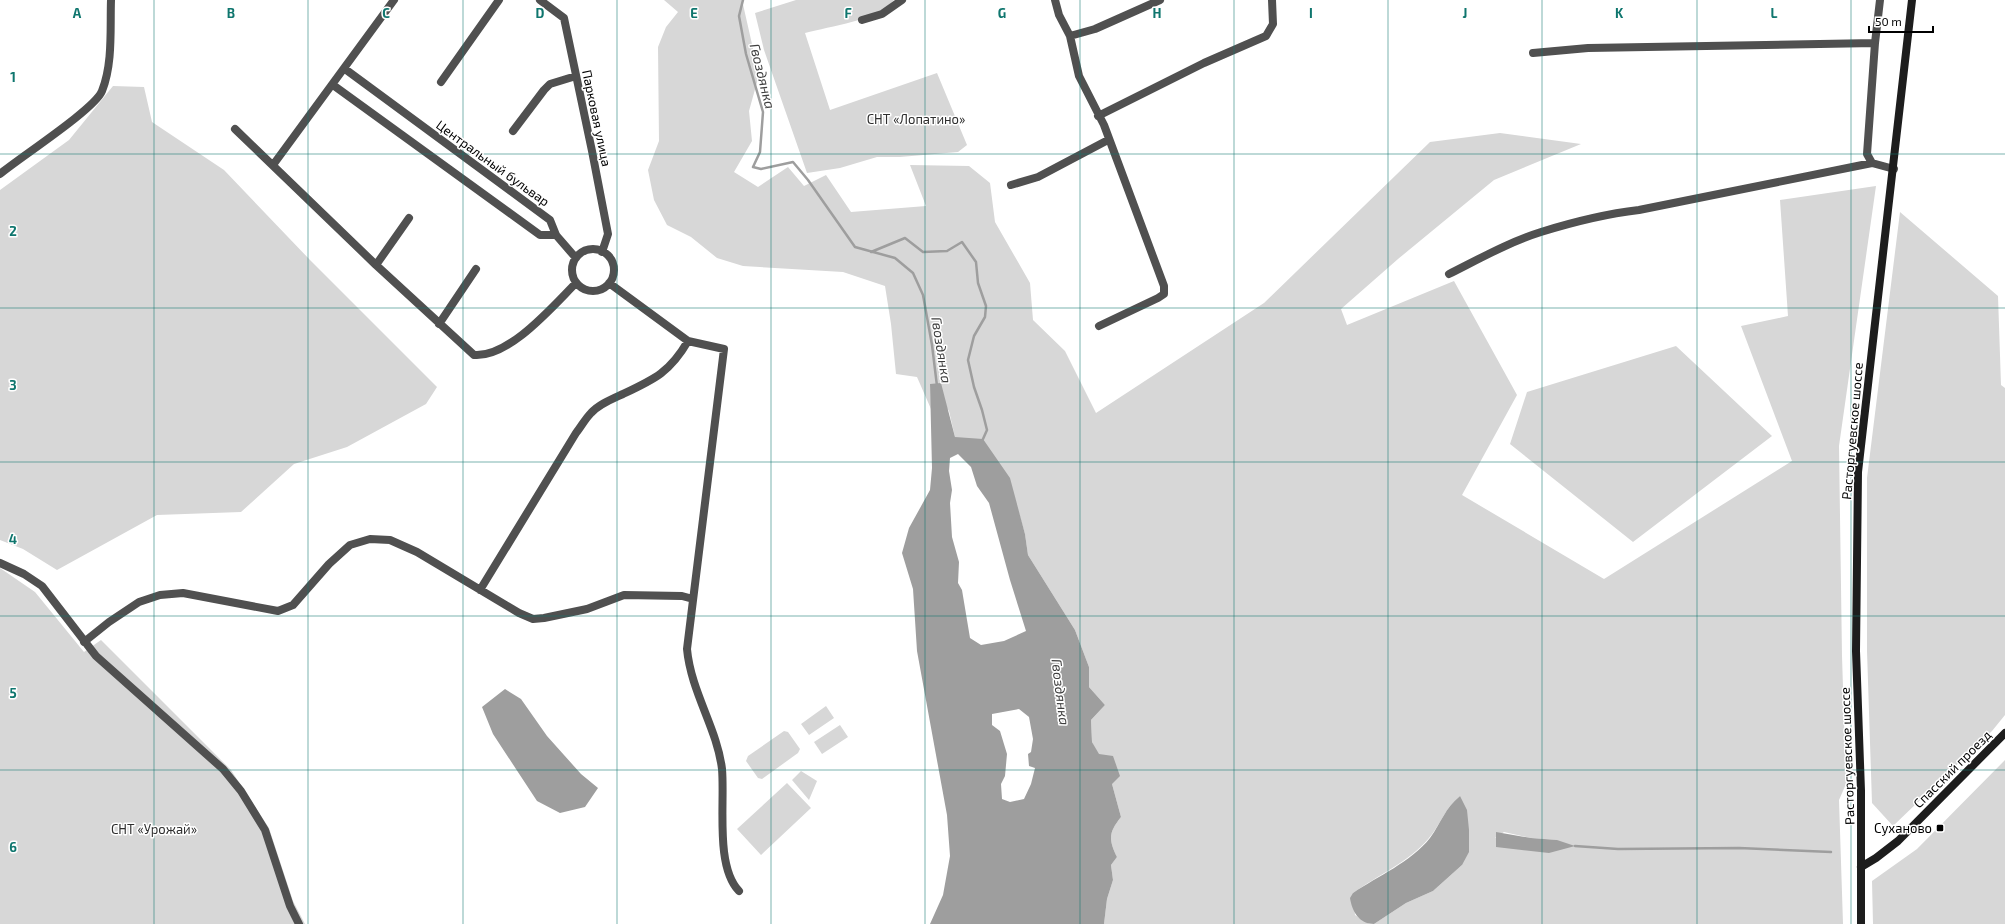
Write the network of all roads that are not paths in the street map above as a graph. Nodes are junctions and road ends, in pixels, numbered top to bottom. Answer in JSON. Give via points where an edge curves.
{"nodes":[{"id":1,"x":111,"y":0,"type":"edge"},
{"id":2,"x":394,"y":0,"type":"edge"},
{"id":3,"x":499,"y":0,"type":"edge"},
{"id":4,"x":540,"y":0,"type":"edge"},
{"id":5,"x":902,"y":0,"type":"edge"},
{"id":6,"x":1055,"y":0,"type":"edge"},
{"id":7,"x":1160,"y":0,"type":"edge"},
{"id":8,"x":1272,"y":0,"type":"edge"},
{"id":9,"x":1880,"y":0,"type":"edge"},
{"id":10,"x":1912,"y":0,"type":"edge"},
{"id":11,"x":862,"y":20,"type":"dead end"},
{"id":12,"x":1070,"y":36,"type":"junction"},
{"id":13,"x":1875,"y":43,"type":"junction"},
{"id":14,"x":1532,"y":53,"type":"dead end"},
{"id":15,"x":345,"y":69,"type":"junction"},
{"id":16,"x":576,"y":76,"type":"junction"},
{"id":17,"x":441,"y":82,"type":"dead end"},
{"id":18,"x":333,"y":85,"type":"junction"},
{"id":19,"x":1098,"y":116,"type":"junction"},
{"id":20,"x":235,"y":129,"type":"dead end"},
{"id":21,"x":513,"y":131,"type":"dead end"},
{"id":22,"x":1108,"y":140,"type":"junction"},
{"id":23,"x":1872,"y":163,"type":"junction"},
{"id":24,"x":273,"y":165,"type":"junction"},
{"id":25,"x":1894,"y":169,"type":"junction"},
{"id":26,"x":0,"y":174,"type":"edge"},
{"id":27,"x":1011,"y":185,"type":"dead end"},
{"id":28,"x":409,"y":218,"type":"dead end"},
{"id":29,"x":556,"y":235,"type":"junction"},
{"id":30,"x":602,"y":252,"type":"junction"},
{"id":31,"x":576,"y":258,"type":"junction"},
{"id":32,"x":376,"y":265,"type":"junction"},
{"id":33,"x":476,"y":269,"type":"dead end"},
{"id":34,"x":1449,"y":274,"type":"dead end"},
{"id":35,"x":576,"y":283,"type":"junction"},
{"id":36,"x":609,"y":283,"type":"junction"},
{"id":37,"x":439,"y":324,"type":"junction"},
{"id":38,"x":1099,"y":326,"type":"dead end"},
{"id":39,"x":688,"y":341,"type":"junction"},
{"id":40,"x":0,"y":563,"type":"edge"},
{"id":41,"x":480,"y":590,"type":"junction"},
{"id":42,"x":693,"y":599,"type":"junction"},
{"id":43,"x":84,"y":642,"type":"junction"},
{"id":44,"x":2005,"y":733,"type":"edge"},
{"id":45,"x":1861,"y":866,"type":"junction"},
{"id":46,"x":739,"y":892,"type":"dead end"},
{"id":47,"x":299,"y":924,"type":"edge"},
{"id":48,"x":1861,"y":924,"type":"edge"}],
"edges":[{"from":1,"to":26,"type":"street","via":[[109,57],[101,93],[86,109]]},
{"from":2,"to":15,"type":"street"},
{"from":3,"to":17,"type":"street"},
{"from":4,"to":16,"type":"street","name":"Парковая улица","via":[[564,18]]},
{"from":5,"to":11,"type":"street","via":[[882,14]]},
{"from":6,"to":12,"type":"street","via":[[1059,15]]},
{"from":7,"to":12,"type":"street","via":[[1096,29]]},
{"from":8,"to":19,"type":"street","via":[[1273,24],[1266,36],[1204,63]]},
{"from":9,"to":13,"type":"street"},
{"from":10,"to":25,"type":"main road","name":"Расторгуевское шоссе"},
{"from":12,"to":19,"type":"street","via":[[1079,76]]},
{"from":13,"to":14,"type":"street","via":[[1588,48]]},
{"from":13,"to":23,"type":"street","via":[[1867,154]]},
{"from":15,"to":18,"type":"street"},
{"from":15,"to":29,"type":"street","name":"Центральный бульвар","via":[[550,220]]},
{"from":16,"to":21,"type":"street","via":[[550,84]]},
{"from":16,"to":30,"type":"street","name":"Парковая улица","via":[[608,234]]},
{"from":18,"to":24,"type":"street"},
{"from":18,"to":29,"type":"street","via":[[540,235]]},
{"from":19,"to":22,"type":"street"},
{"from":20,"to":24,"type":"street"},
{"from":22,"to":27,"type":"street","via":[[1038,177]]},
{"from":22,"to":38,"type":"street","via":[[1164,286],[1164,294]]},
{"from":23,"to":25,"type":"street"},
{"from":23,"to":34,"type":"street","via":[[1599,216],[1540,232]]},
{"from":24,"to":32,"type":"street"},
{"from":25,"to":45,"type":"main road","name":"Расторгуевское шоссе","via":[[1858,472],[1856,651]]},
{"from":28,"to":32,"type":"street"},
{"from":29,"to":31,"type":"street","name":"Центральный бульвар"},
{"from":30,"to":31,"type":"street","via":[[591,249]]},
{"from":30,"to":36,"type":"street","via":[[612,262],[614,271]]},
{"from":31,"to":35,"type":"street","via":[[572,270]]},
{"from":32,"to":37,"type":"street"},
{"from":33,"to":37,"type":"street"},
{"from":35,"to":36,"type":"street","via":[[591,291],[600,290]]},
{"from":35,"to":37,"type":"street","via":[[521,338],[483,356],[474,355]]},
{"from":36,"to":39,"type":"street"},
{"from":39,"to":41,"type":"street","via":[[667,371],[592,412],[576,433]]},
{"from":39,"to":42,"type":"street","via":[[724,349]]},
{"from":40,"to":43,"type":"street","via":[[42,586]]},
{"from":41,"to":42,"type":"street","via":[[533,619],[587,610],[624,594],[682,596]]},
{"from":41,"to":43,"type":"street","via":[[417,552],[390,540],[370,539],[350,545],[329,564],[293,605],[278,611],[183,593],[160,595],[139,602]]},
{"from":42,"to":46,"type":"street","via":[[687,649],[688,662],[718,750],[722,770],[722,822],[726,859],[733,886]]},
{"from":43,"to":47,"type":"street","via":[[96,656],[223,769],[241,791],[265,830],[290,906]]},
{"from":44,"to":45,"type":"main road","name":"Спасский проезд","via":[[1898,841]]},
{"from":45,"to":48,"type":"main road","name":"Расторгуевское шоссе"}]}
